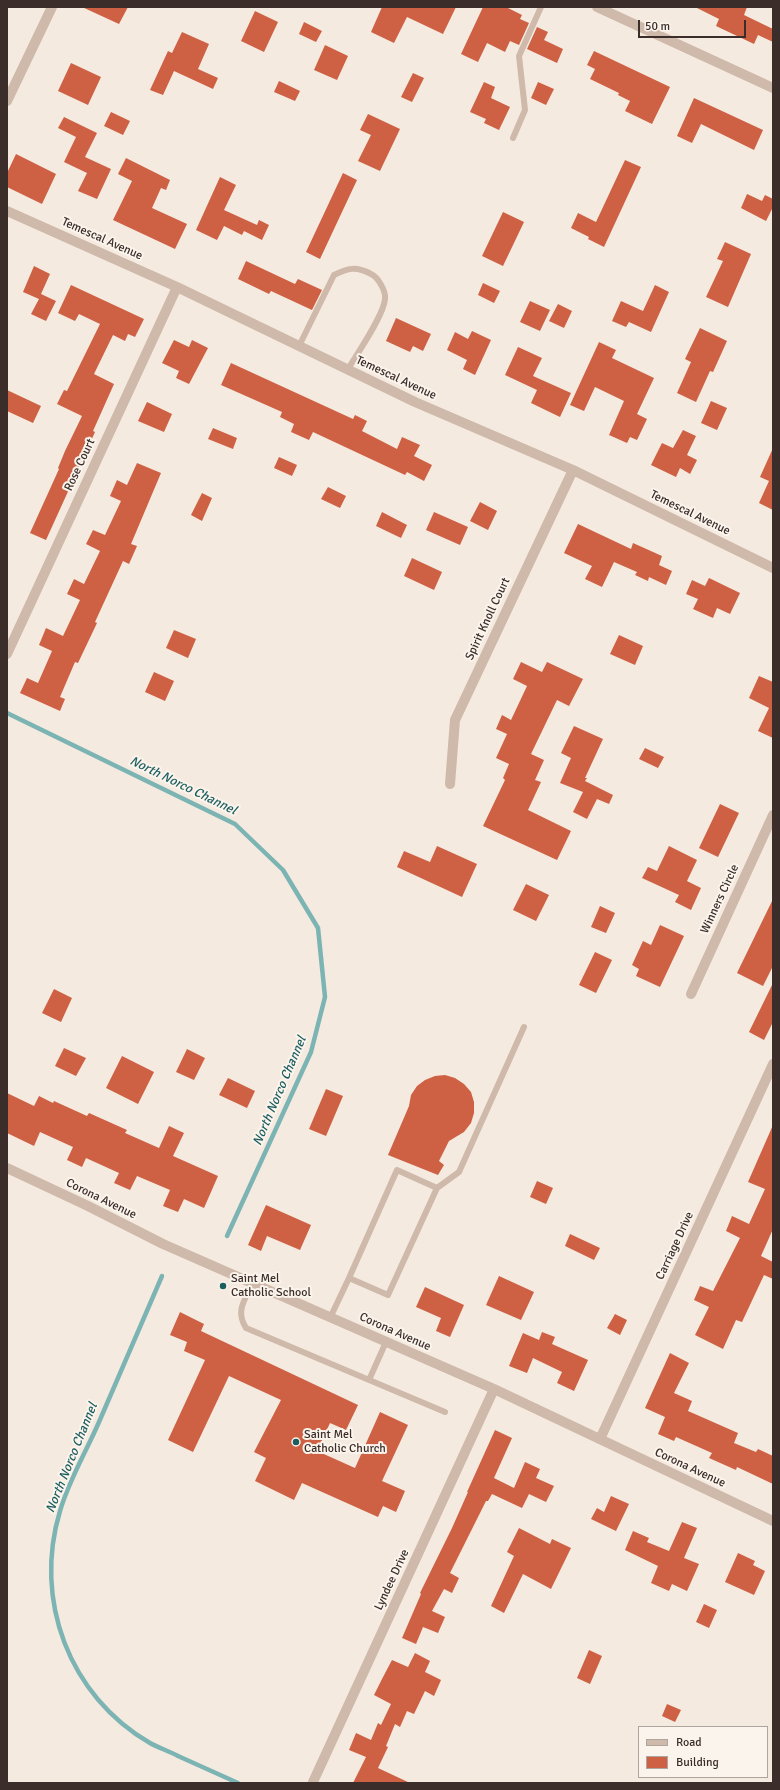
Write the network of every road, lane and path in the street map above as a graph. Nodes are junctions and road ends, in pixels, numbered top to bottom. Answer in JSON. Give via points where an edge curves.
{"nodes":[{"id":1,"x":52,"y":7,"type":"edge"},
{"id":2,"x":541,"y":7,"type":"edge"},
{"id":3,"x":597,"y":7,"type":"edge"},
{"id":4,"x":773,"y":88,"type":"edge"},
{"id":5,"x":7,"y":102,"type":"edge"},
{"id":6,"x":513,"y":138,"type":"dead end"},
{"id":7,"x":7,"y":211,"type":"edge"},
{"id":8,"x":177,"y":287,"type":"junction"},
{"id":9,"x":299,"y":346,"type":"junction"},
{"id":10,"x":348,"y":370,"type":"junction"},
{"id":11,"x":573,"y":470,"type":"junction"},
{"id":12,"x":773,"y":568,"type":"edge"},
{"id":13,"x":7,"y":654,"type":"edge"},
{"id":14,"x":450,"y":784,"type":"dead end"},
{"id":15,"x":773,"y":816,"type":"edge"},
{"id":16,"x":691,"y":994,"type":"dead end"},
{"id":17,"x":524,"y":1027,"type":"dead end"},
{"id":18,"x":773,"y":1064,"type":"edge"},
{"id":19,"x":7,"y":1168,"type":"edge"},
{"id":20,"x":437,"y":1188,"type":"junction"},
{"id":21,"x":349,"y":1278,"type":"junction"},
{"id":22,"x":252,"y":1284,"type":"junction"},
{"id":23,"x":330,"y":1318,"type":"junction"},
{"id":24,"x":386,"y":1342,"type":"junction"},
{"id":25,"x":369,"y":1380,"type":"junction"},
{"id":26,"x":494,"y":1389,"type":"junction"},
{"id":27,"x":444,"y":1412,"type":"dead end"},
{"id":28,"x":600,"y":1439,"type":"junction"},
{"id":29,"x":773,"y":1521,"type":"edge"},
{"id":30,"x":314,"y":1782,"type":"edge"}],
"edges":[{"from":1,"to":5,"type":"street"},
{"from":2,"to":6,"type":"lane","via":[[519,56],[525,110]]},
{"from":3,"to":4,"type":"street"},
{"from":7,"to":8,"type":"street","name":"Temescal Avenue"},
{"from":8,"to":9,"type":"street","name":"Temescal Avenue"},
{"from":8,"to":13,"type":"street","name":"Rose Court"},
{"from":9,"to":10,"type":"street","name":"Temescal Avenue"},
{"from":9,"to":10,"type":"lane","via":[[334,275],[352,268],[366,271],[375,276],[385,298],[382,310]]},
{"from":10,"to":11,"type":"street","name":"Temescal Avenue","via":[[415,402]]},
{"from":11,"to":12,"type":"street","name":"Temescal Avenue"},
{"from":11,"to":14,"type":"street","name":"Spirit Knoll Court","via":[[455,720]]},
{"from":15,"to":16,"type":"street","name":"Winners Circle"},
{"from":17,"to":20,"type":"lane","via":[[459,1172]]},
{"from":18,"to":28,"type":"street","name":"Carriage Drive"},
{"from":19,"to":22,"type":"street","name":"Corona Avenue"},
{"from":20,"to":21,"type":"lane","via":[[388,1295]]},
{"from":20,"to":21,"type":"lane","via":[[397,1170]]},
{"from":21,"to":23,"type":"lane"},
{"from":22,"to":23,"type":"street","name":"Corona Avenue"},
{"from":22,"to":25,"type":"lane","via":[[240,1312],[246,1328]]},
{"from":23,"to":24,"type":"street","name":"Corona Avenue"},
{"from":24,"to":25,"type":"lane"},
{"from":24,"to":26,"type":"street","name":"Corona Avenue"},
{"from":25,"to":27,"type":"lane"},
{"from":26,"to":28,"type":"street","name":"Corona Avenue"},
{"from":26,"to":30,"type":"street","name":"Lyndee Drive"},
{"from":28,"to":29,"type":"street","name":"Corona Avenue"}]}
